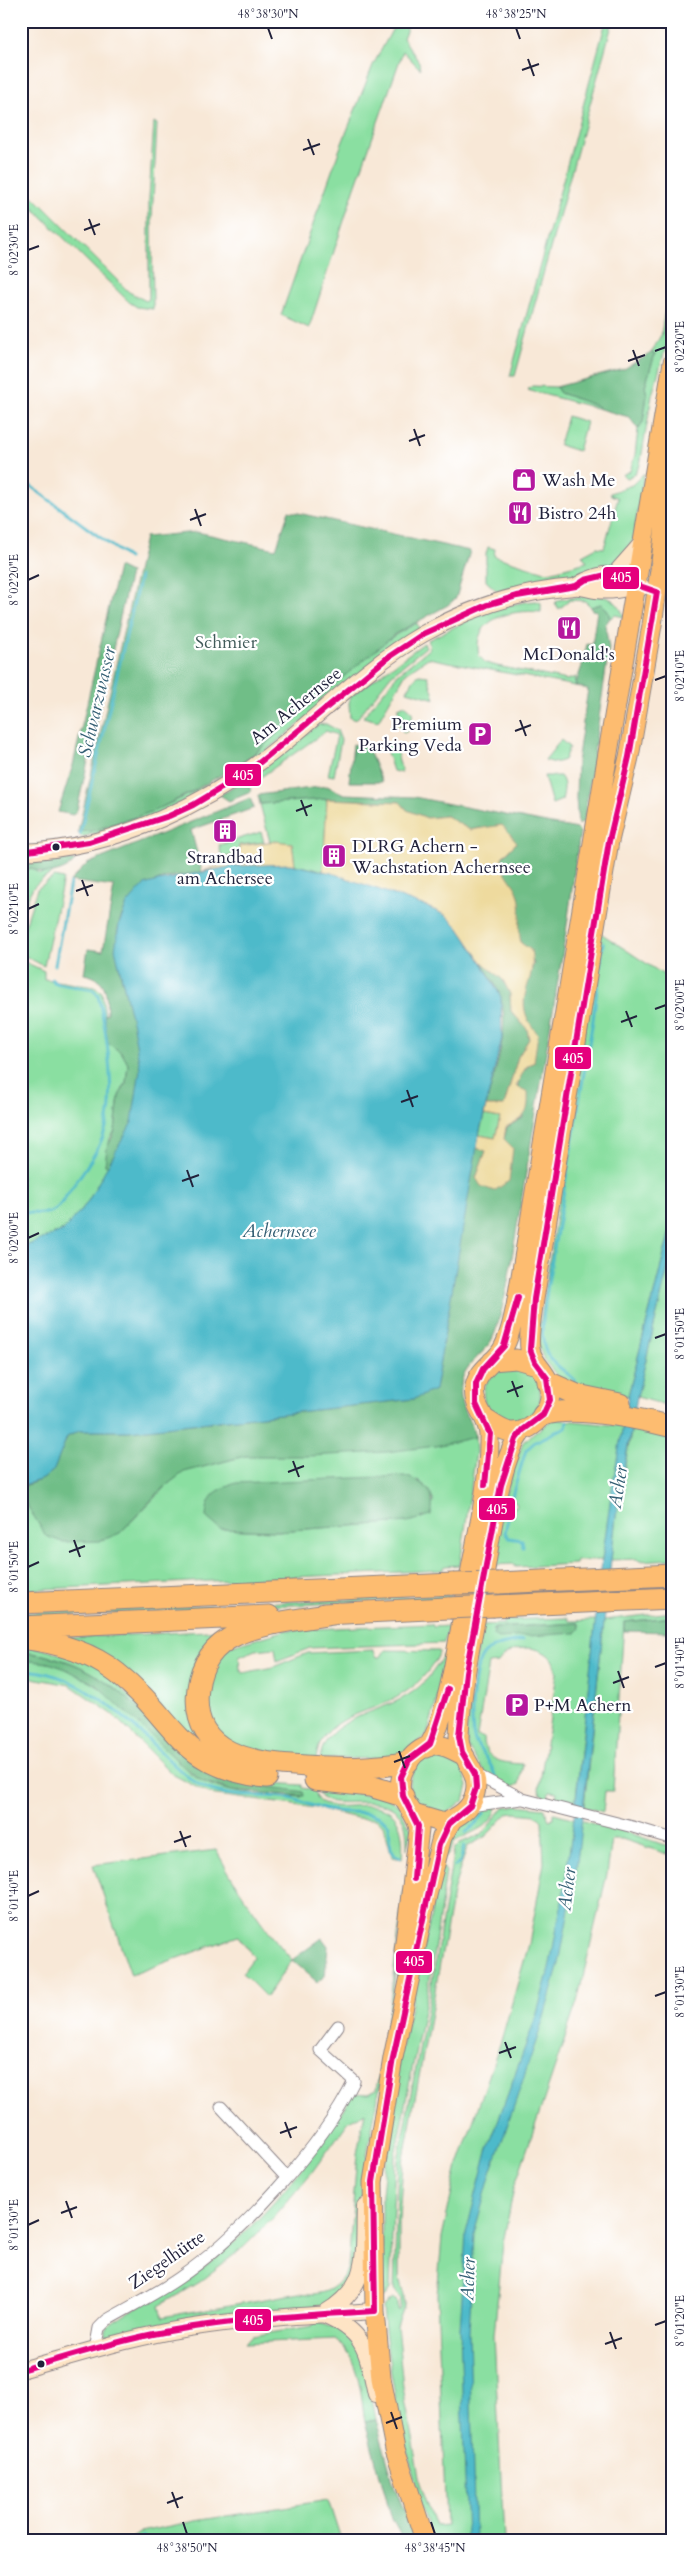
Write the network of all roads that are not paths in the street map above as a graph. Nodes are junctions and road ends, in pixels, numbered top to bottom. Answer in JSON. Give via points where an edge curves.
{"nodes":[{"id":1,"x":673,"y":362,"type":"edge"},
{"id":2,"x":673,"y":447,"type":"edge"},
{"id":3,"x":644,"y":541,"type":"junction"},
{"id":4,"x":614,"y":575,"type":"junction"},
{"id":5,"x":637,"y":585,"type":"junction"},
{"id":6,"x":576,"y":586,"type":"junction"},
{"id":7,"x":657,"y":592,"type":"junction"},
{"id":8,"x":21,"y":852,"type":"edge"},
{"id":9,"x":492,"y":1361,"type":"junction"},
{"id":10,"x":537,"y":1365,"type":"junction"},
{"id":11,"x":548,"y":1382,"type":"junction"},
{"id":12,"x":612,"y":1409,"type":"junction"},
{"id":13,"x":673,"y":1413,"type":"edge"},
{"id":14,"x":544,"y":1415,"type":"junction"},
{"id":15,"x":648,"y":1415,"type":"junction"},
{"id":16,"x":484,"y":1418,"type":"junction"},
{"id":17,"x":673,"y":1426,"type":"edge"},
{"id":18,"x":522,"y":1430,"type":"junction"},
{"id":19,"x":673,"y":1564,"type":"edge"},
{"id":20,"x":673,"y":1575,"type":"edge"},
{"id":21,"x":621,"y":1577,"type":"junction"},
{"id":22,"x":673,"y":1598,"type":"edge"},
{"id":23,"x":21,"y":1603,"type":"edge"},
{"id":24,"x":339,"y":1613,"type":"junction"},
{"id":25,"x":21,"y":1627,"type":"edge"},
{"id":26,"x":21,"y":1638,"type":"edge"},
{"id":27,"x":427,"y":1748,"type":"junction"},
{"id":28,"x":465,"y":1756,"type":"junction"},
{"id":29,"x":408,"y":1762,"type":"junction"},
{"id":30,"x":317,"y":1773,"type":"junction"},
{"id":31,"x":475,"y":1774,"type":"junction"},
{"id":32,"x":402,"y":1796,"type":"junction"},
{"id":33,"x":523,"y":1799,"type":"junction"},
{"id":34,"x":470,"y":1806,"type":"junction"},
{"id":35,"x":414,"y":1814,"type":"junction"},
{"id":36,"x":452,"y":1820,"type":"junction"},
{"id":37,"x":673,"y":1840,"type":"edge"},
{"id":38,"x":338,"y":2026,"type":"dead end"},
{"id":39,"x":393,"y":2058,"type":"junction"},
{"id":40,"x":222,"y":2107,"type":"dead end"},
{"id":41,"x":379,"y":2141,"type":"junction"},
{"id":42,"x":286,"y":2177,"type":"junction"},
{"id":43,"x":375,"y":2311,"type":"junction"},
{"id":44,"x":323,"y":2314,"type":"junction"},
{"id":45,"x":95,"y":2350,"type":"junction"},
{"id":46,"x":21,"y":2370,"type":"edge"},
{"id":47,"x":395,"y":2449,"type":"junction"},
{"id":48,"x":425,"y":2540,"type":"edge"}],
"edges":[{"from":1,"to":3,"type":"main road"},
{"from":2,"to":7,"type":"main road"},
{"from":3,"to":4,"type":"street"},
{"from":3,"to":5,"type":"main road"},
{"from":4,"to":5,"type":"street","via":[[630,579]]},
{"from":4,"to":6,"type":"street","via":[[585,580]]},
{"from":5,"to":6,"type":"street","via":[[613,591]]},
{"from":5,"to":7,"type":"street"},
{"from":5,"to":9,"type":"main road","via":[[519,1292],[507,1339]]},
{"from":6,"to":8,"type":"street","name":"Am Achernsee","via":[[516,596],[487,605],[423,634],[387,658],[248,772],[193,805],[124,832],[67,846]]},
{"from":7,"to":10,"type":"main road","via":[[630,748],[609,841],[550,1190],[530,1334],[530,1349]]},
{"from":9,"to":10,"type":"main road","via":[[516,1359]]},
{"from":9,"to":16,"type":"main road","via":[[480,1374],[475,1389],[476,1404]]},
{"from":10,"to":11,"type":"main road"},
{"from":11,"to":12,"type":"highway"},
{"from":11,"to":14,"type":"main road","via":[[550,1400]]},
{"from":12,"to":14,"type":"highway"},
{"from":12,"to":15,"type":"highway"},
{"from":13,"to":15,"type":"highway"},
{"from":14,"to":18,"type":"main road"},
{"from":15,"to":17,"type":"highway"},
{"from":16,"to":18,"type":"main road","via":[[507,1431]]},
{"from":16,"to":27,"type":"main road","via":[[490,1434],[483,1501],[447,1694]]},
{"from":18,"to":28,"type":"main road","via":[[512,1449],[499,1496],[466,1672],[459,1736]]},
{"from":19,"to":21,"type":"highway"},
{"from":20,"to":21,"type":"highway"},
{"from":21,"to":23,"type":"highway","bridge":true},
{"from":22,"to":24,"type":"highway","bridge":true},
{"from":24,"to":25,"type":"highway"},
{"from":24,"to":30,"type":"highway","via":[[235,1635],[209,1657],[199,1680],[199,1714],[205,1728],[219,1745],[256,1762]]},
{"from":26,"to":30,"type":"highway","via":[[73,1649],[107,1666],[142,1697],[185,1745],[219,1766],[252,1776]]},
{"from":27,"to":28,"type":"main road","via":[[438,1745]]},
{"from":27,"to":29,"type":"main road"},
{"from":28,"to":31,"type":"main road"},
{"from":29,"to":30,"type":"highway"},
{"from":29,"to":32,"type":"main road","via":[[401,1777]]},
{"from":30,"to":32,"type":"highway"},
{"from":31,"to":33,"type":"street"},
{"from":31,"to":34,"type":"main road","via":[[476,1788]]},
{"from":32,"to":35,"type":"main road"},
{"from":33,"to":34,"type":"street"},
{"from":33,"to":37,"type":"street","via":[[606,1819]]},
{"from":34,"to":36,"type":"main road"},
{"from":35,"to":36,"type":"main road","via":[[440,1824]]},
{"from":35,"to":39,"type":"main road","via":[[418,1826],[417,1857],[400,1975]]},
{"from":36,"to":39,"type":"main road","via":[[442,1837],[435,1860]]},
{"from":38,"to":42,"type":"street","name":"Ziegelhütte","via":[[320,2050],[354,2081],[320,2135]]},
{"from":39,"to":41,"type":"main road"},
{"from":40,"to":42,"type":"street"},
{"from":41,"to":43,"type":"main road","via":[[373,2182]]},
{"from":41,"to":44,"type":"street","via":[[366,2188],[360,2273],[355,2288],[342,2303]]},
{"from":42,"to":45,"type":"street","name":"Ziegelhütte","via":[[210,2255],[107,2320],[99,2328]]},
{"from":43,"to":44,"type":"street"},
{"from":43,"to":47,"type":"main road","via":[[382,2378]]},
{"from":44,"to":45,"type":"street","via":[[186,2328]]},
{"from":44,"to":47,"type":"street","via":[[344,2323],[362,2343],[380,2416]]},
{"from":45,"to":46,"type":"street"},
{"from":47,"to":48,"type":"main road"}]}
